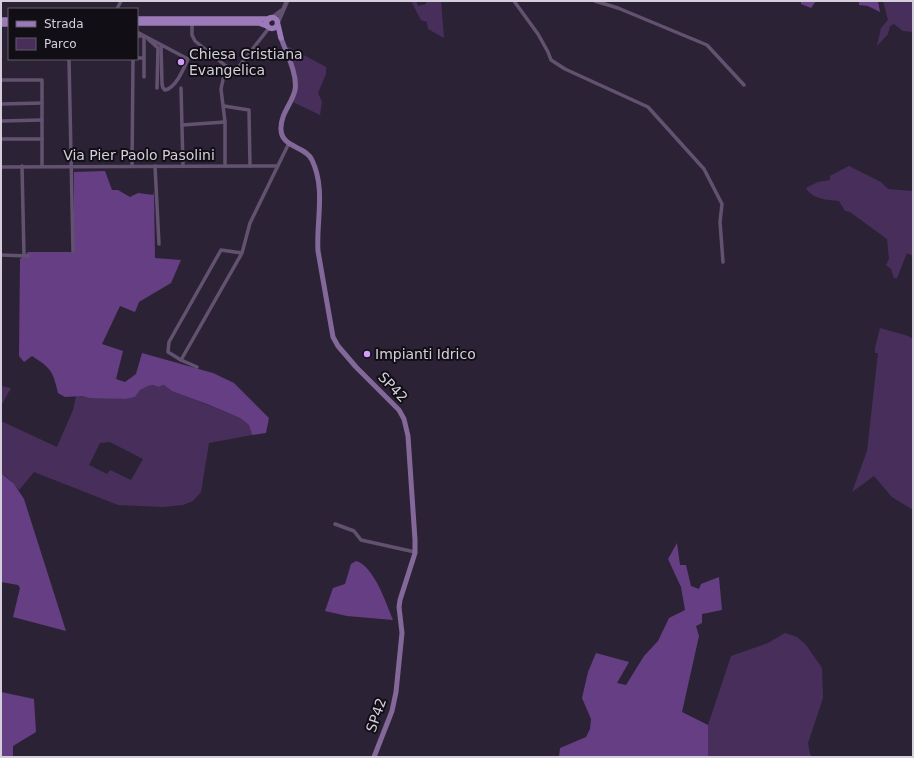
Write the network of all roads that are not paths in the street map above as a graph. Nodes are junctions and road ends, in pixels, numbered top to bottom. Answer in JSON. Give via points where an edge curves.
{"nodes":[{"id":1,"x":287,"y":1,"type":"edge"},
{"id":2,"x":514,"y":1,"type":"edge"},
{"id":3,"x":595,"y":1,"type":"edge"},
{"id":4,"x":283,"y":10,"type":"junction"},
{"id":5,"x":271,"y":18,"type":"junction"},
{"id":6,"x":138,"y":19,"type":"edge"},
{"id":7,"x":138,"y":23,"type":"edge"},
{"id":8,"x":192,"y":24,"type":"junction"},
{"id":9,"x":278,"y":24,"type":"junction"},
{"id":10,"x":269,"y":28,"type":"junction"},
{"id":11,"x":138,"y":33,"type":"edge"},
{"id":12,"x":138,"y":36,"type":"edge"},
{"id":13,"x":144,"y":36,"type":"junction"},
{"id":14,"x":281,"y":38,"type":"junction"},
{"id":15,"x":161,"y":45,"type":"junction"},
{"id":16,"x":138,"y":58,"type":"edge"},
{"id":17,"x":144,"y":58,"type":"junction"},
{"id":18,"x":69,"y":60,"type":"edge"},
{"id":19,"x":133,"y":60,"type":"edge"},
{"id":20,"x":226,"y":66,"type":"junction"},
{"id":21,"x":238,"y":69,"type":"junction"},
{"id":22,"x":144,"y":77,"type":"dead end"},
{"id":23,"x":224,"y":77,"type":"junction"},
{"id":24,"x":1,"y":80,"type":"edge"},
{"id":25,"x":744,"y":85,"type":"dead end"},
{"id":26,"x":157,"y":88,"type":"dead end"},
{"id":27,"x":181,"y":88,"type":"dead end"},
{"id":28,"x":42,"y":103,"type":"junction"},
{"id":29,"x":1,"y":104,"type":"edge"},
{"id":30,"x":224,"y":106,"type":"junction"},
{"id":31,"x":42,"y":120,"type":"junction"},
{"id":32,"x":1,"y":121,"type":"edge"},
{"id":33,"x":224,"y":122,"type":"junction"},
{"id":34,"x":182,"y":124,"type":"junction"},
{"id":35,"x":1,"y":139,"type":"edge"},
{"id":36,"x":42,"y":139,"type":"junction"},
{"id":37,"x":288,"y":144,"type":"junction"},
{"id":38,"x":22,"y":166,"type":"junction"},
{"id":39,"x":42,"y":166,"type":"junction"},
{"id":40,"x":71,"y":166,"type":"junction"},
{"id":41,"x":132,"y":166,"type":"junction"},
{"id":42,"x":155,"y":166,"type":"junction"},
{"id":43,"x":183,"y":166,"type":"junction"},
{"id":44,"x":225,"y":166,"type":"junction"},
{"id":45,"x":250,"y":166,"type":"junction"},
{"id":46,"x":277,"y":166,"type":"junction"},
{"id":47,"x":1,"y":167,"type":"edge"},
{"id":48,"x":159,"y":244,"type":"dead end"},
{"id":49,"x":73,"y":251,"type":"dead end"},
{"id":50,"x":242,"y":253,"type":"junction"},
{"id":51,"x":1,"y":255,"type":"edge"},
{"id":52,"x":723,"y":262,"type":"dead end"},
{"id":53,"x":181,"y":360,"type":"junction"},
{"id":54,"x":197,"y":367,"type":"dead end"},
{"id":55,"x":335,"y":524,"type":"dead end"},
{"id":56,"x":415,"y":552,"type":"junction"},
{"id":57,"x":374,"y":757,"type":"edge"}],
"edges":[{"from":1,"to":4,"type":"street"},
{"from":2,"to":52,"type":"street","via":[[538,34],[551,60],[648,107],[704,169],[722,204],[720,222]]},
{"from":3,"to":25,"type":"street","via":[[707,45]]},
{"from":4,"to":5,"type":"street"},
{"from":4,"to":9,"type":"street"},
{"from":5,"to":6,"type":"main road"},
{"from":5,"to":9,"type":"main road","via":[[275,18]]},
{"from":5,"to":10,"type":"main road","via":[[267,22]]},
{"from":7,"to":8,"type":"main road"},
{"from":8,"to":10,"type":"main road","via":[[259,23]]},
{"from":8,"to":20,"type":"street","via":[[195,41]]},
{"from":9,"to":10,"type":"main road","via":[[275,28]]},
{"from":9,"to":14,"type":"main road"},
{"from":10,"to":14,"type":"main road"},
{"from":10,"to":21,"type":"street"},
{"from":11,"to":13,"type":"street"},
{"from":12,"to":13,"type":"street"},
{"from":13,"to":15,"type":"street"},
{"from":13,"to":17,"type":"street"},
{"from":13,"to":26,"type":"street","via":[[158,48]]},
{"from":14,"to":37,"type":"main road","via":[[296,81],[295,91],[282,121],[282,136]]},
{"from":15,"to":15,"type":"street","via":[[163,88],[165,90],[169,89],[181,75],[188,59]]},
{"from":16,"to":17,"type":"street"},
{"from":17,"to":22,"type":"street"},
{"from":18,"to":40,"type":"street"},
{"from":19,"to":41,"type":"street"},
{"from":20,"to":21,"type":"street"},
{"from":20,"to":23,"type":"street"},
{"from":21,"to":23,"type":"street"},
{"from":23,"to":30,"type":"street","via":[[221,89]]},
{"from":24,"to":28,"type":"street","via":[[42,80]]},
{"from":27,"to":34,"type":"street"},
{"from":28,"to":29,"type":"street"},
{"from":28,"to":31,"type":"street"},
{"from":30,"to":33,"type":"street"},
{"from":30,"to":45,"type":"street","via":[[249,110]]},
{"from":31,"to":32,"type":"street"},
{"from":31,"to":36,"type":"street"},
{"from":33,"to":34,"type":"street"},
{"from":33,"to":44,"type":"street"},
{"from":34,"to":43,"type":"street"},
{"from":35,"to":36,"type":"street"},
{"from":36,"to":39,"type":"street"},
{"from":37,"to":46,"type":"street"},
{"from":37,"to":56,"type":"main road","name":"SP42","number":"SP42","via":[[306,152],[315,170],[320,206],[318,250],[334,337],[338,346],[356,367],[399,410],[407,428]]},
{"from":38,"to":39,"type":"street","name":"Via Pier Paolo Pasolini"},
{"from":38,"to":47,"type":"street","name":"Via Pier Paolo Pasolini"},
{"from":38,"to":51,"type":"street","via":[[26,256]]},
{"from":39,"to":40,"type":"street","name":"Via Pier Paolo Pasolini"},
{"from":40,"to":41,"type":"street","name":"Via Pier Paolo Pasolini"},
{"from":40,"to":49,"type":"street"},
{"from":41,"to":42,"type":"street","name":"Via Pier Paolo Pasolini"},
{"from":42,"to":43,"type":"street","name":"Via Pier Paolo Pasolini"},
{"from":42,"to":48,"type":"street"},
{"from":43,"to":44,"type":"street","name":"Via Pier Paolo Pasolini"},
{"from":44,"to":45,"type":"street","name":"Via Pier Paolo Pasolini"},
{"from":45,"to":46,"type":"street","name":"Via Pier Paolo Pasolini"},
{"from":46,"to":50,"type":"street","via":[[250,223]]},
{"from":50,"to":53,"type":"street"},
{"from":50,"to":53,"type":"street","via":[[221,250],[169,342],[168,352]]},
{"from":53,"to":54,"type":"street"},
{"from":55,"to":56,"type":"street","via":[[354,531],[361,540]]},
{"from":56,"to":57,"type":"main road","name":"SP42","number":"SP42","via":[[399,607],[402,633],[396,692],[392,711]]}]}
